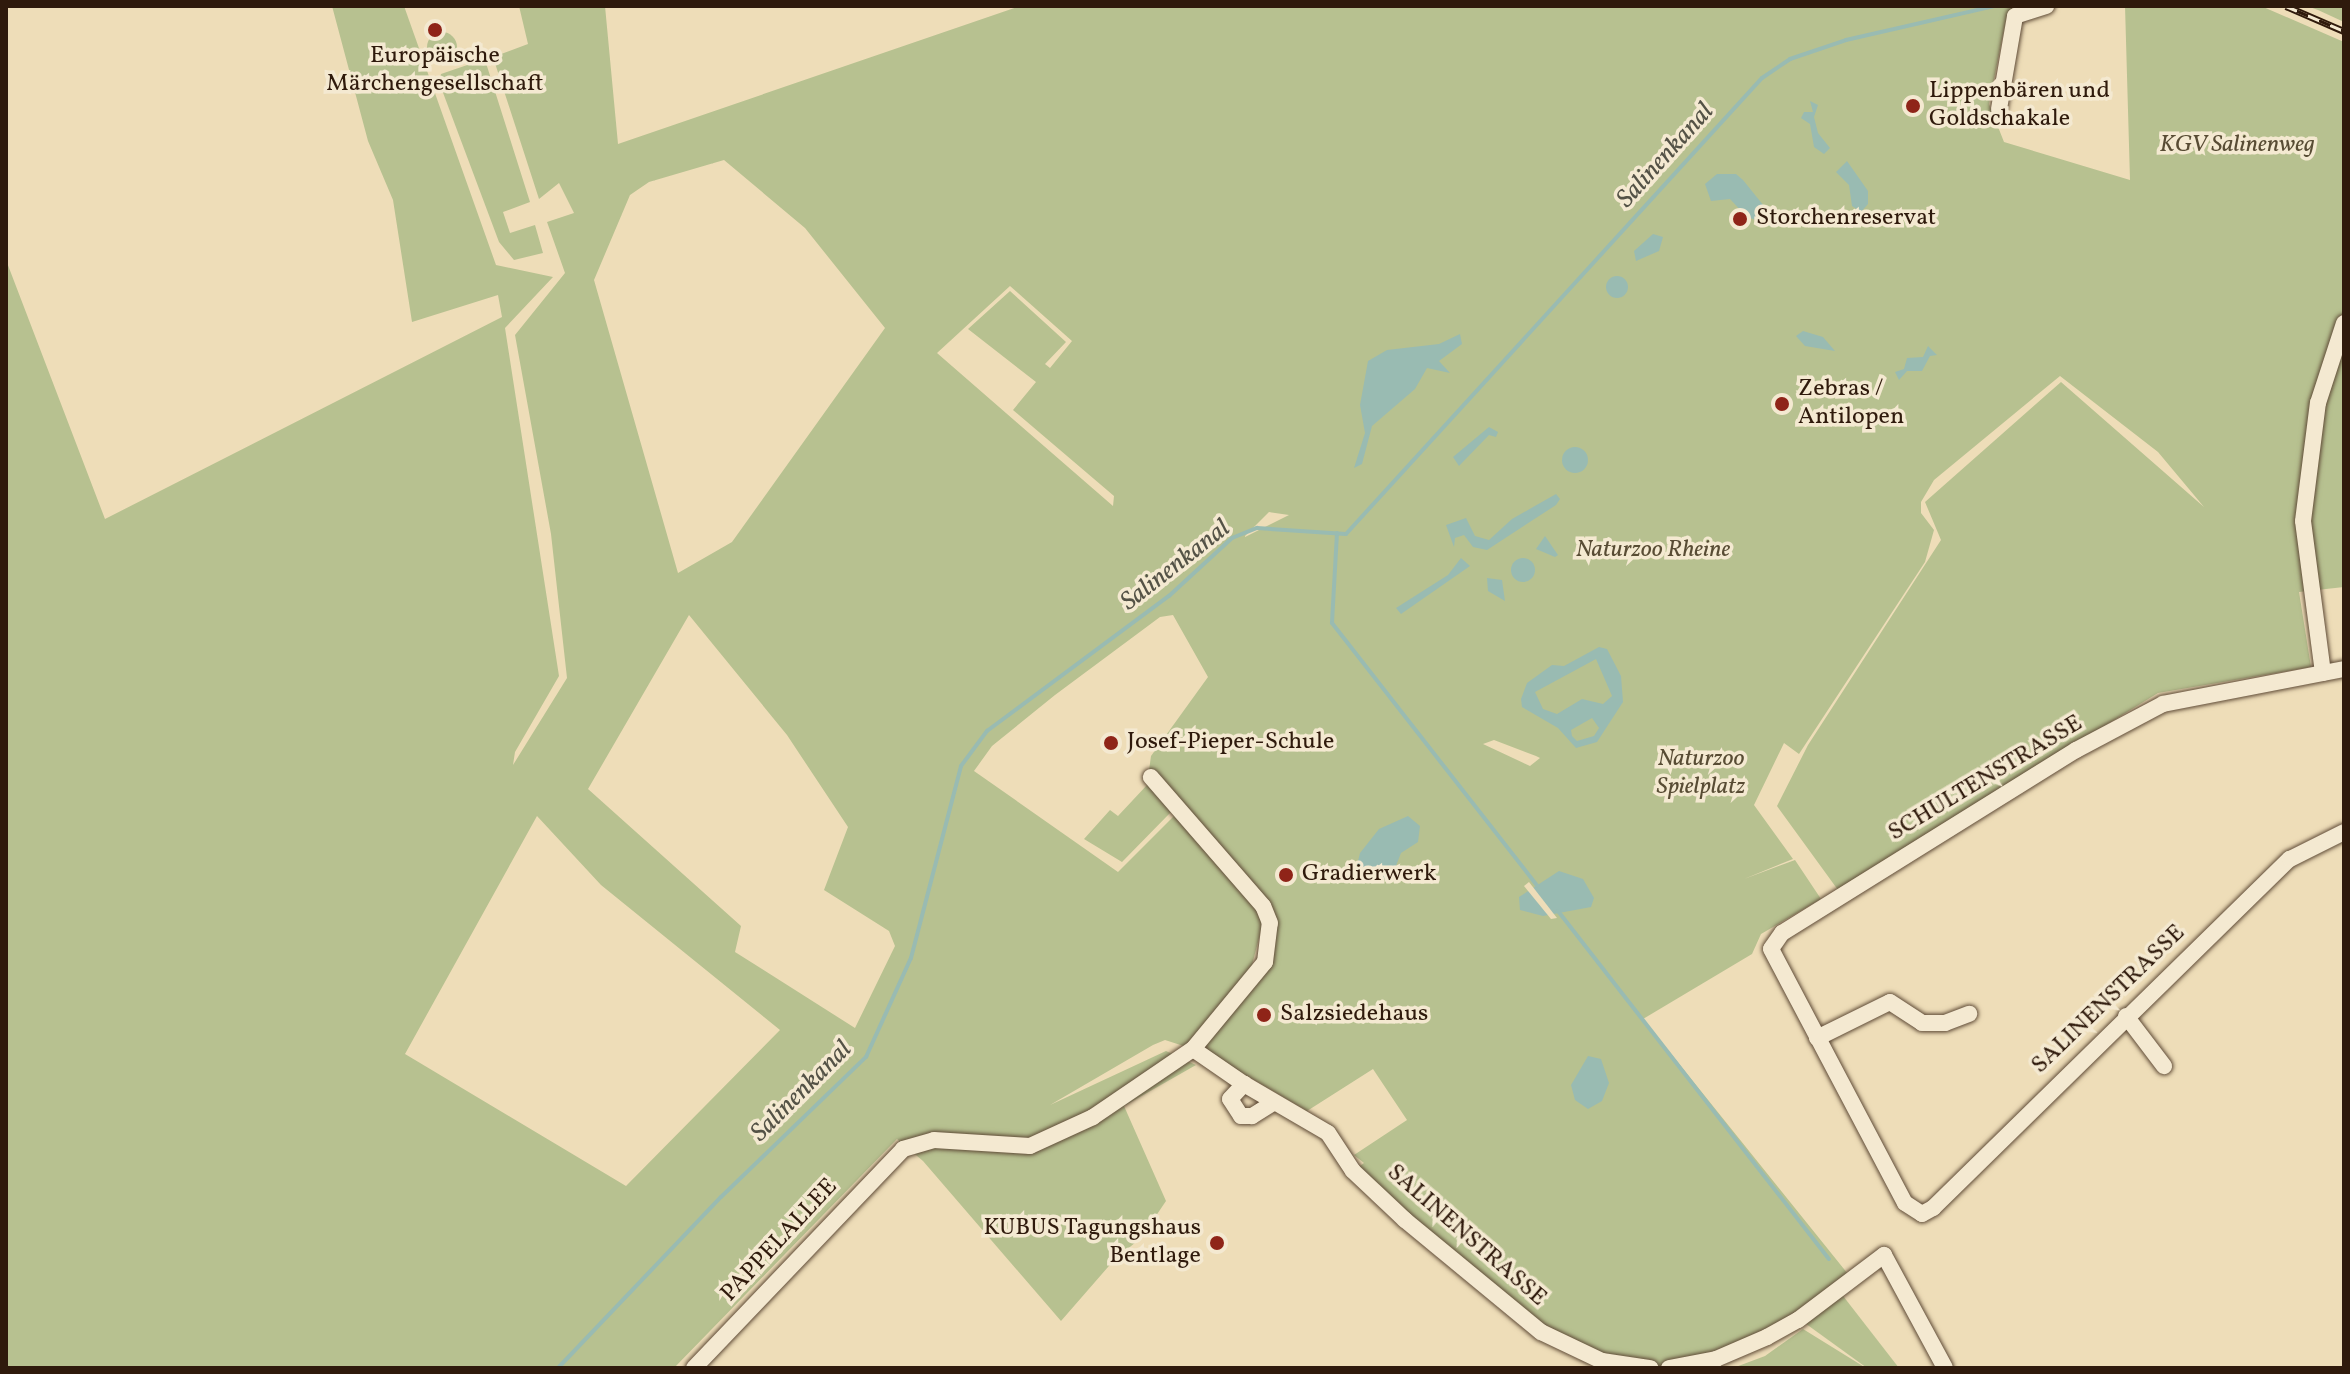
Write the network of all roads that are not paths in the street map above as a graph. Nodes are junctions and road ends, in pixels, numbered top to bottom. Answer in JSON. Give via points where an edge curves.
{"nodes":[{"id":1,"x":2046,"y":6,"type":"edge"},
{"id":2,"x":1999,"y":109,"type":"dead end"},
{"id":3,"x":2344,"y":323,"type":"edge"},
{"id":4,"x":2344,"y":669,"type":"edge"},
{"id":5,"x":2323,"y":673,"type":"junction"},
{"id":6,"x":1151,"y":777,"type":"dead end"},
{"id":7,"x":2344,"y":832,"type":"edge"},
{"id":8,"x":1969,"y":1014,"type":"dead end"},
{"id":9,"x":2126,"y":1016,"type":"junction"},
{"id":10,"x":1817,"y":1038,"type":"junction"},
{"id":11,"x":1193,"y":1049,"type":"junction"},
{"id":12,"x":2164,"y":1066,"type":"dead end"},
{"id":13,"x":1244,"y":1084,"type":"junction"},
{"id":14,"x":1273,"y":1103,"type":"junction"},
{"id":15,"x":1918,"y":1214,"type":"joint"},
{"id":16,"x":1696,"y":1366,"type":"edge"},
{"id":17,"x":694,"y":1368,"type":"edge"},
{"id":18,"x":1650,"y":1368,"type":"edge"},
{"id":19,"x":1669,"y":1368,"type":"edge"},
{"id":20,"x":1945,"y":1368,"type":"edge"}],
"edges":[{"from":1,"to":2,"type":"street","via":[[2015,16]]},
{"from":3,"to":5,"type":"street","via":[[2318,403],[2303,521]]},
{"from":4,"to":5,"type":"street","name":"SCHULTENSTRASSE"},
{"from":5,"to":10,"type":"street","name":"SCHULTENSTRASSE","via":[[2163,704],[2076,750],[1782,933],[1773,940],[1773,955]]},
{"from":6,"to":11,"type":"street","via":[[1253,892],[1270,923],[1265,962]]},
{"from":7,"to":9,"type":"street","name":"SALINENSTRASSE","via":[[2290,859]]},
{"from":8,"to":10,"type":"street","via":[[1945,1023],[1922,1023],[1890,1002]]},
{"from":9,"to":12,"type":"street"},
{"from":9,"to":15,"type":"street","name":"SALINENSTRASSE","via":[[1933,1208]]},
{"from":10,"to":15,"type":"street","name":"SCHULTENSTRASSE","via":[[1905,1203]]},
{"from":11,"to":13,"type":"street","name":"SALINENSTRASSE"},
{"from":11,"to":17,"type":"street","name":"PAPPELALLEE","via":[[1093,1117],[1030,1146],[934,1140],[903,1149]]},
{"from":13,"to":14,"type":"street","name":"SALINENSTRASSE"},
{"from":13,"to":14,"type":"street","via":[[1230,1099],[1241,1116],[1252,1116]]},
{"from":14,"to":18,"type":"street","name":"SALINENSTRASSE","via":[[1328,1133],[1353,1171],[1405,1220],[1541,1332],[1602,1361]]},
{"from":16,"to":19,"type":"street"},
{"from":16,"to":20,"type":"street","via":[[1798,1320],[1884,1255]]}]}
